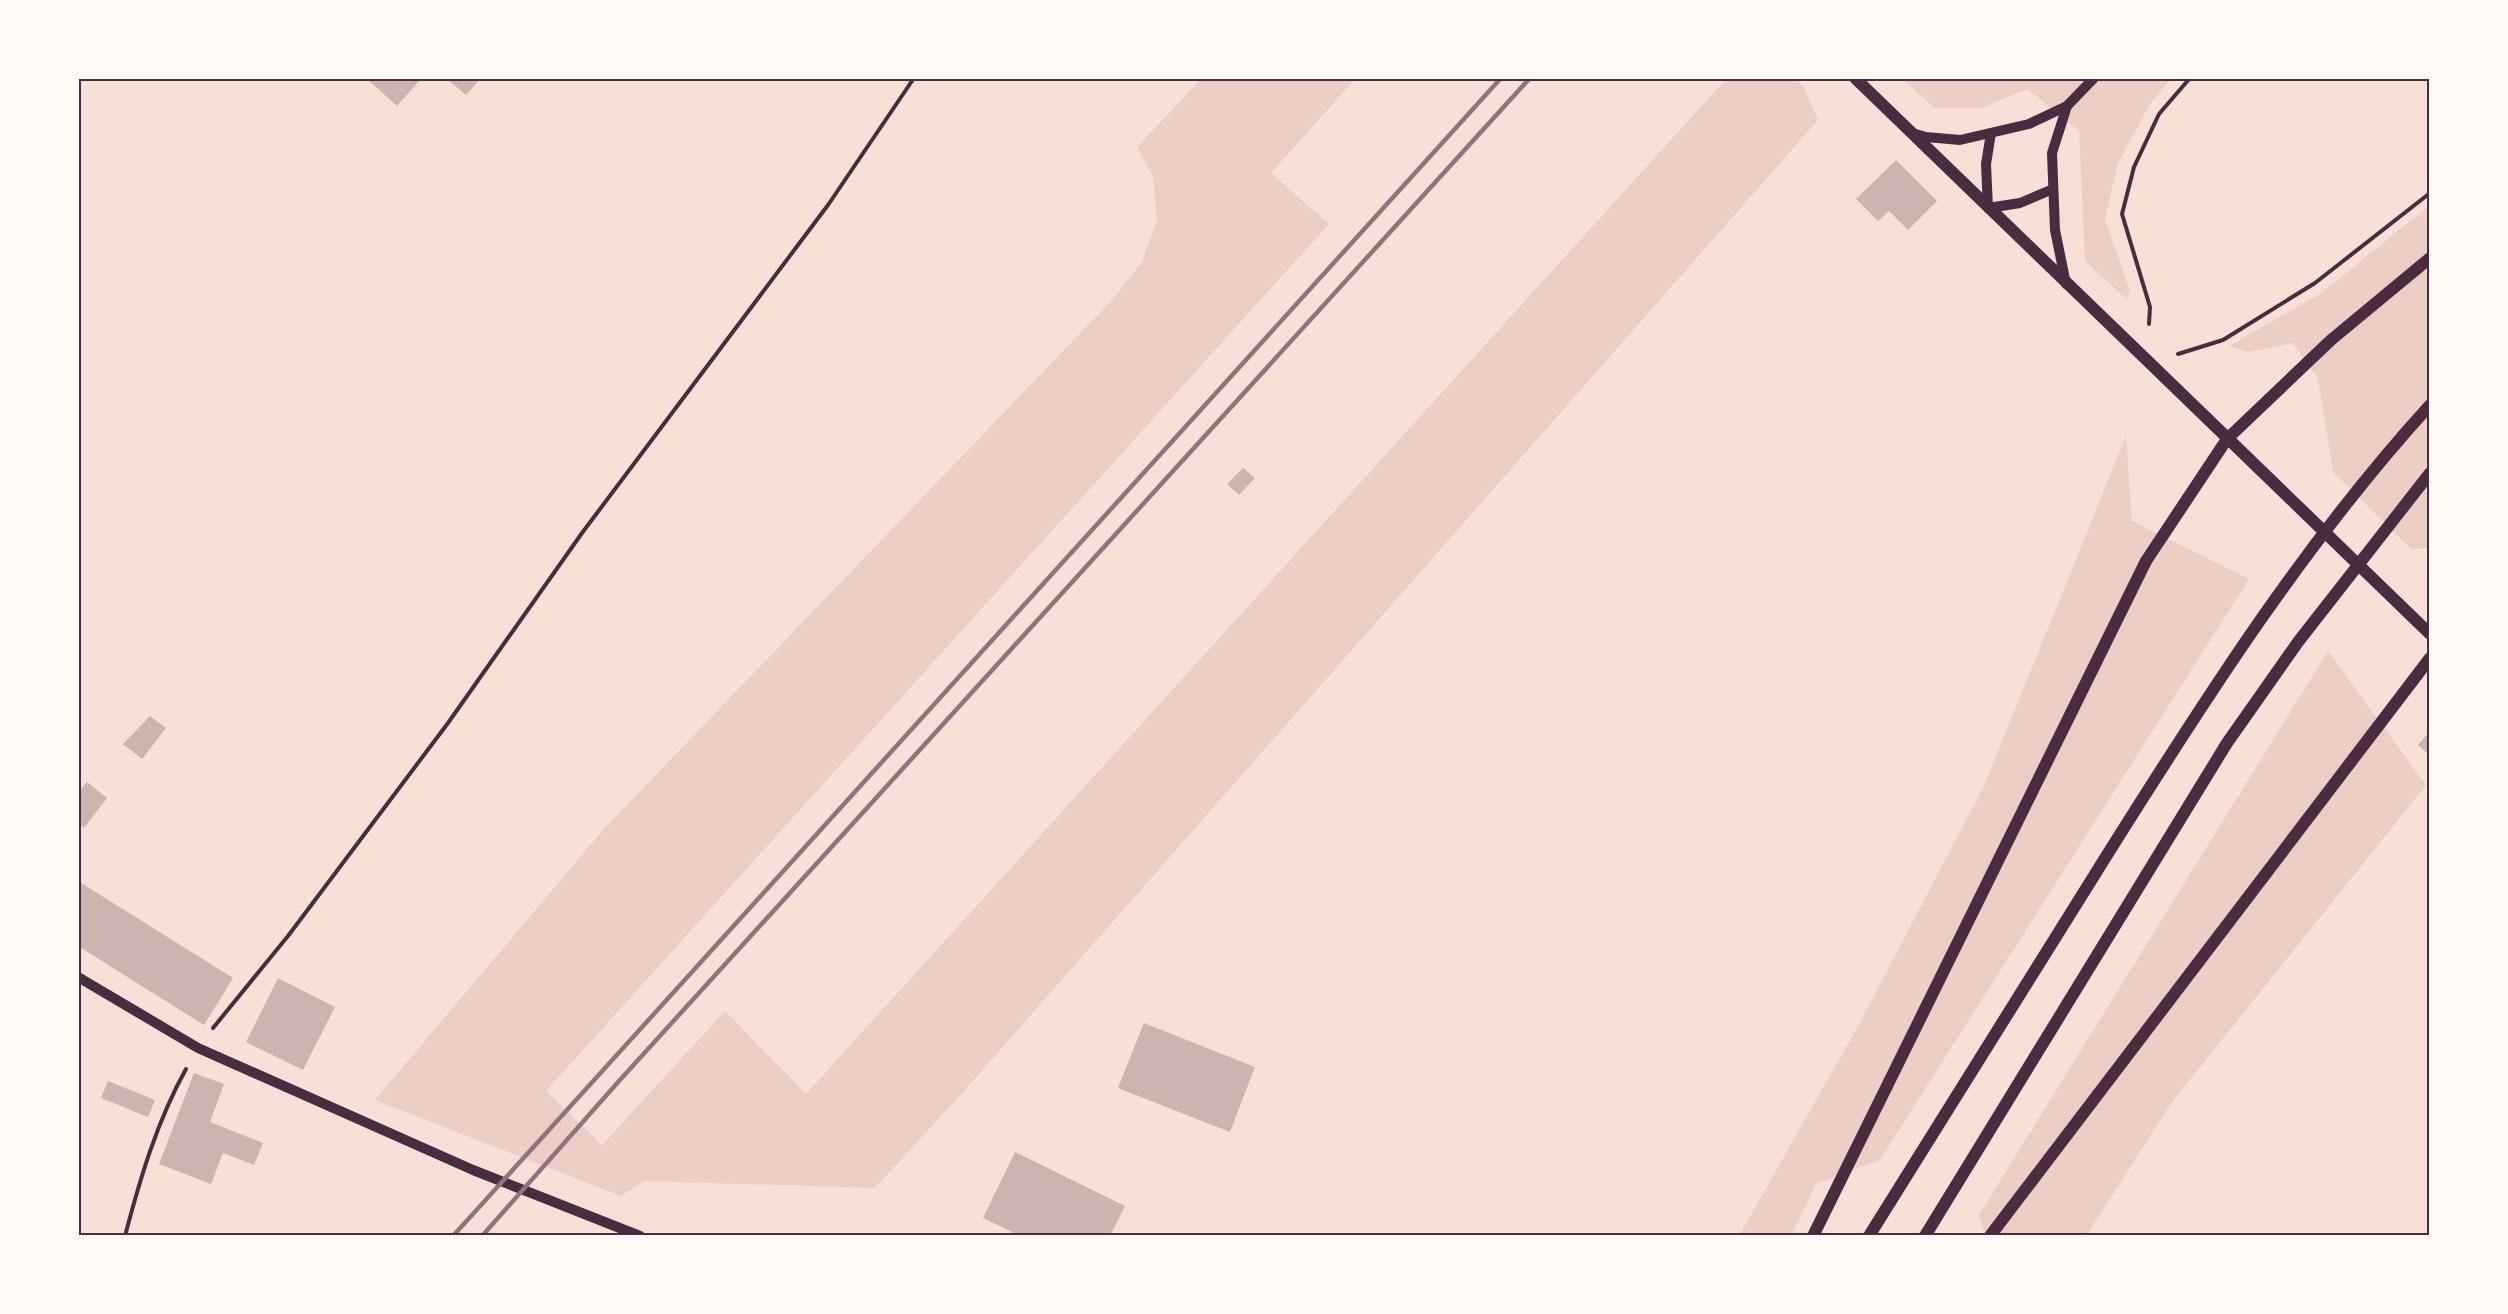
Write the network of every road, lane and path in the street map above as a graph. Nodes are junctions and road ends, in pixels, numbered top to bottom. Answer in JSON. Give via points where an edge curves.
{"nodes":[{"id":1,"x":914,"y":78,"type":"edge"},
{"id":2,"x":1855,"y":78,"type":"edge"},
{"id":3,"x":2094,"y":78,"type":"edge"},
{"id":4,"x":2190,"y":78,"type":"edge"},
{"id":5,"x":2067,"y":106,"type":"junction"},
{"id":6,"x":1991,"y":132,"type":"junction"},
{"id":7,"x":1911,"y":133,"type":"junction"},
{"id":8,"x":2053,"y":189,"type":"junction"},
{"id":9,"x":2430,"y":193,"type":"edge"},
{"id":10,"x":1988,"y":208,"type":"junction"},
{"id":11,"x":2430,"y":258,"type":"edge"},
{"id":12,"x":2066,"y":284,"type":"junction"},
{"id":13,"x":2148,"y":363,"type":"junction"},
{"id":14,"x":2430,"y":405,"type":"edge"},
{"id":15,"x":2227,"y":439,"type":"junction"},
{"id":16,"x":2430,"y":473,"type":"edge"},
{"id":17,"x":2430,"y":634,"type":"edge"},
{"id":18,"x":2430,"y":658,"type":"edge"},
{"id":19,"x":78,"y":977,"type":"edge"},
{"id":20,"x":198,"y":1048,"type":"junction"},
{"id":21,"x":124,"y":1236,"type":"edge"},
{"id":22,"x":640,"y":1236,"type":"edge"},
{"id":23,"x":1813,"y":1236,"type":"edge"},
{"id":24,"x":1869,"y":1236,"type":"edge"},
{"id":25,"x":1925,"y":1236,"type":"edge"},
{"id":26,"x":1990,"y":1236,"type":"edge"}],
"edges":[{"from":1,"to":20,"type":"path","via":[[828,205],[582,533],[448,723],[288,936]]},
{"from":2,"to":7,"type":"main road"},
{"from":3,"to":5,"type":"street"},
{"from":4,"to":13,"type":"path","via":[[2158,114],[2134,167],[2122,214],[2150,307]]},
{"from":5,"to":6,"type":"street","via":[[2030,124]]},
{"from":5,"to":8,"type":"street","via":[[2052,153]]},
{"from":6,"to":7,"type":"street","via":[[1960,140]]},
{"from":6,"to":10,"type":"street","via":[[1986,164]]},
{"from":7,"to":10,"type":"main road"},
{"from":8,"to":10,"type":"street","via":[[2020,203]]},
{"from":8,"to":12,"type":"street","via":[[2055,230]]},
{"from":9,"to":13,"type":"path","via":[[2316,283],[2223,340]]},
{"from":10,"to":12,"type":"main road"},
{"from":11,"to":15,"type":"main road","via":[[2331,340]]},
{"from":12,"to":13,"type":"main road"},
{"from":13,"to":15,"type":"main road"},
{"from":14,"to":24,"type":"main road","via":[[2380,462],[2262,615]]},
{"from":15,"to":17,"type":"main road"},
{"from":15,"to":23,"type":"main road","via":[[2146,561]]},
{"from":16,"to":25,"type":"main road","via":[[2298,642],[2228,743]]},
{"from":18,"to":26,"type":"main road"},
{"from":19,"to":20,"type":"street"},
{"from":20,"to":21,"type":"path","via":[[173,1092]]},
{"from":20,"to":22,"type":"street","via":[[473,1170]]}]}
